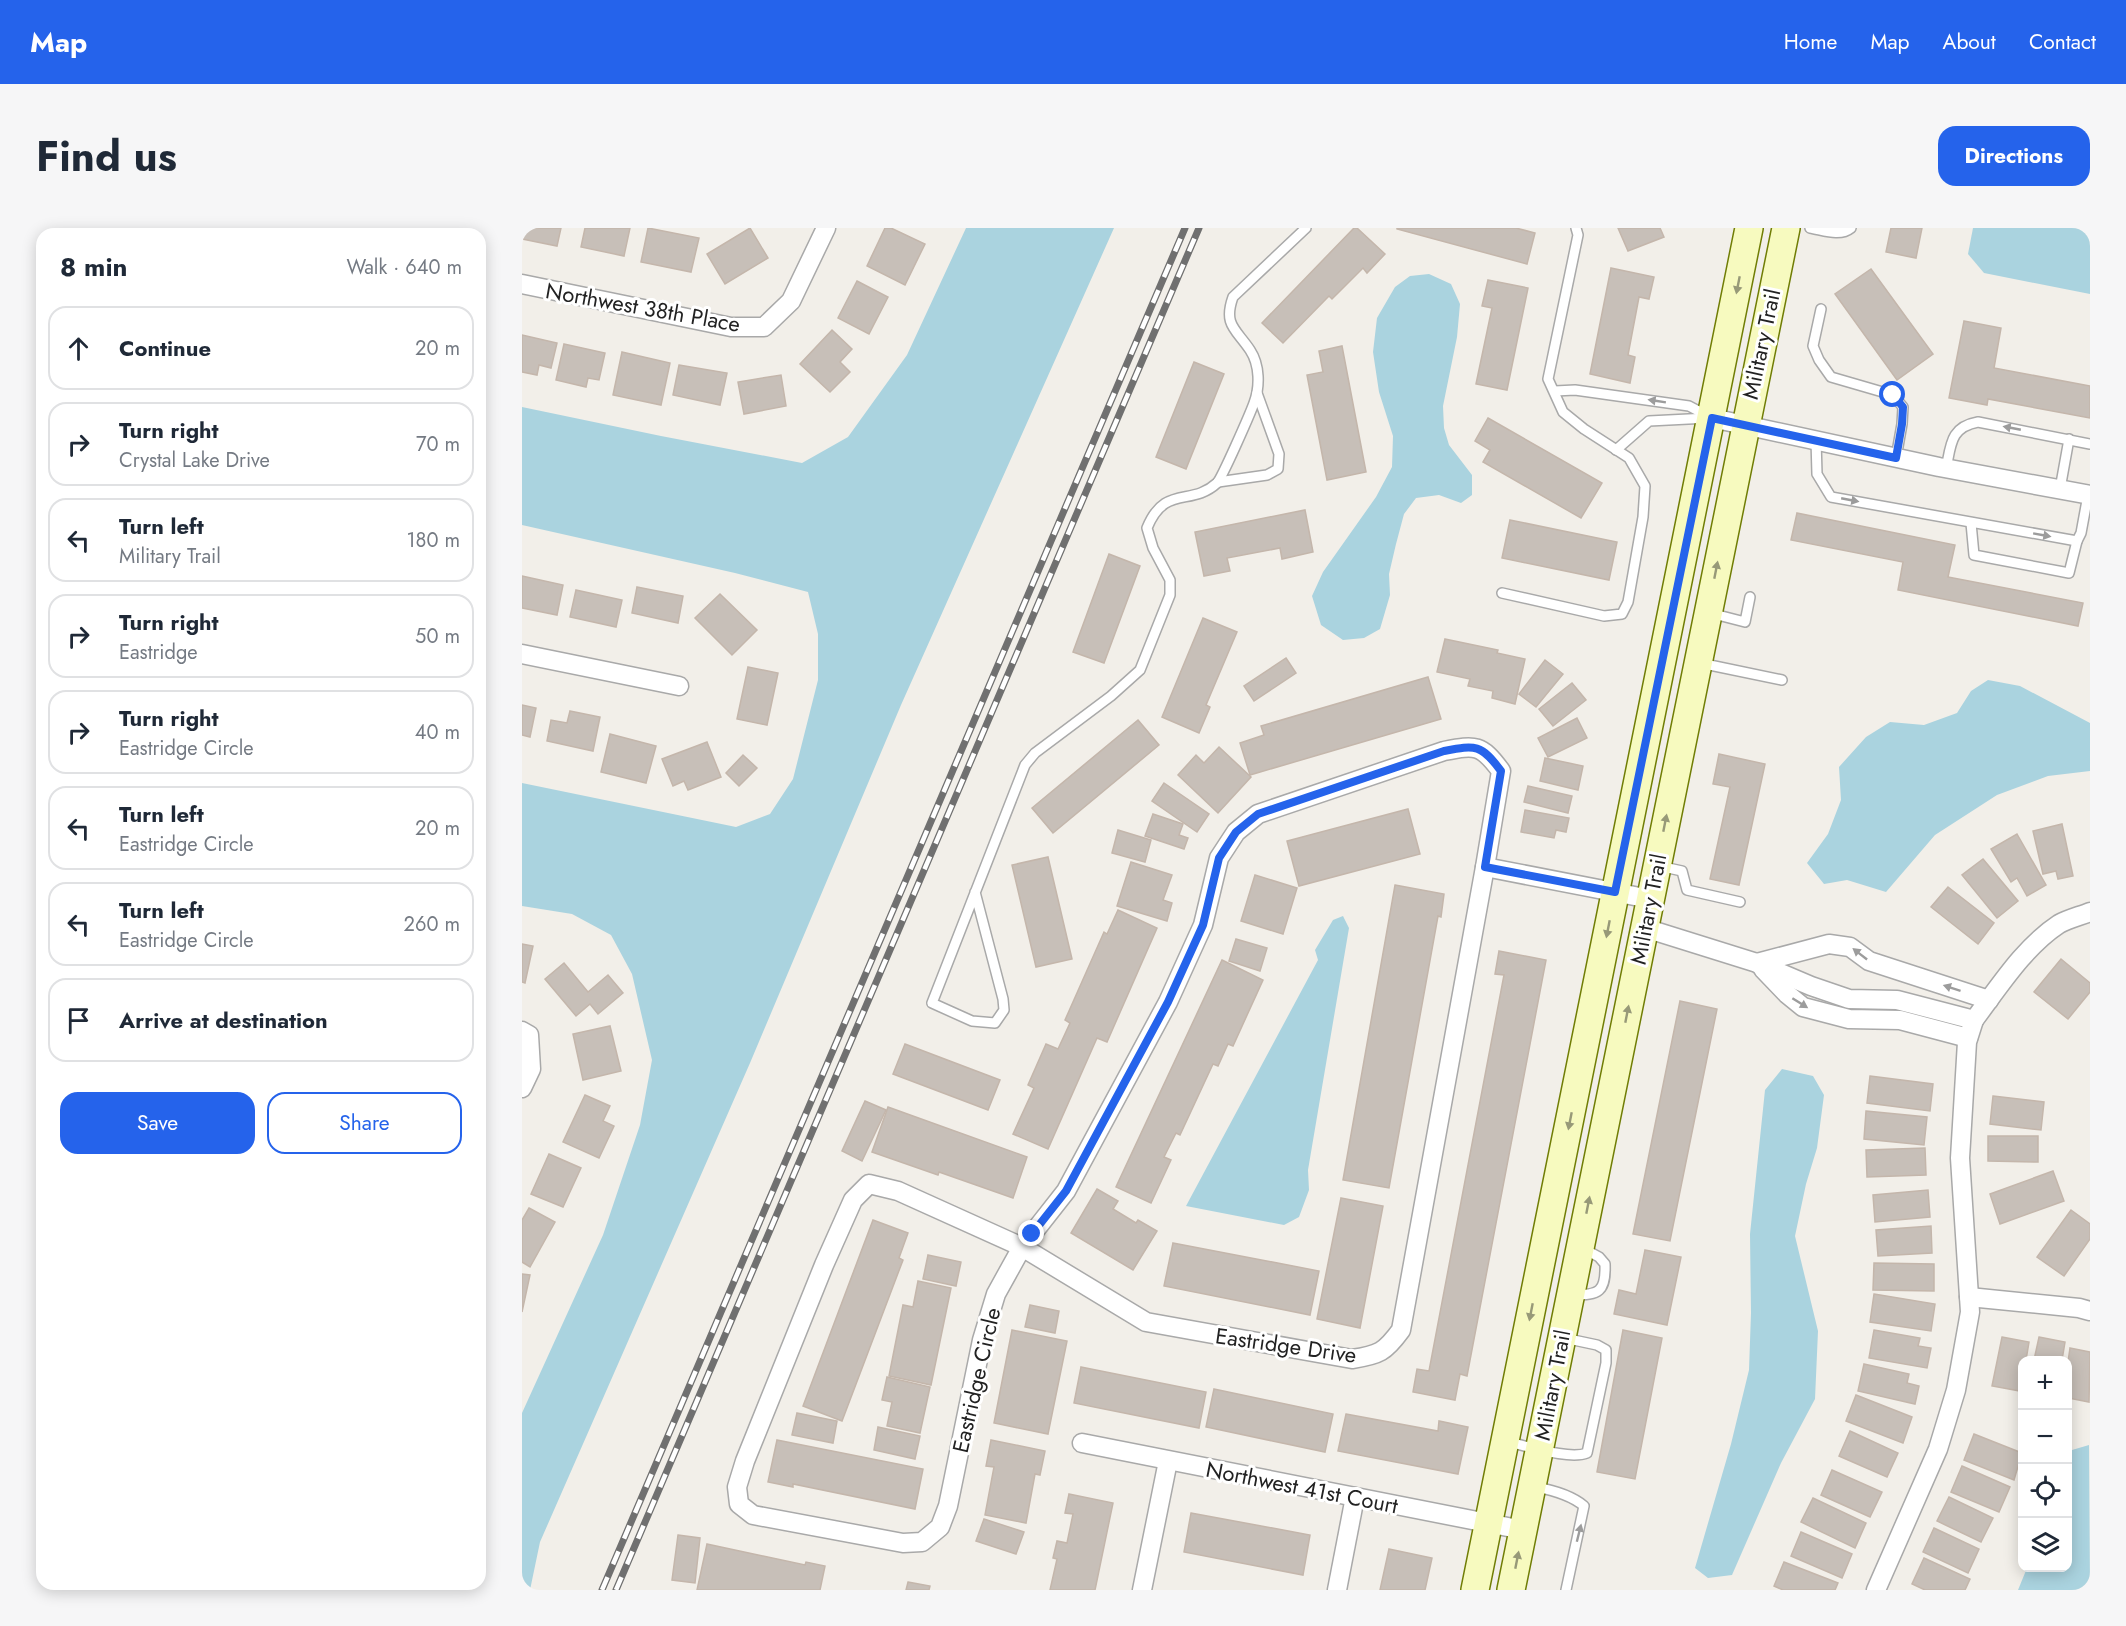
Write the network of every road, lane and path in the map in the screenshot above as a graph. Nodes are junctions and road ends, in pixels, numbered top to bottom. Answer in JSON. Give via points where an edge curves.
{"nodes":[{"id":1,"x":826,"y":228,"type":"edge"},
{"id":2,"x":1306,"y":228,"type":"edge"},
{"id":3,"x":1576,"y":228,"type":"edge"},
{"id":4,"x":1749,"y":228,"type":"edge"},
{"id":5,"x":1786,"y":228,"type":"edge"},
{"id":6,"x":1810,"y":228,"type":"edge"},
{"id":7,"x":1851,"y":228,"type":"edge"},
{"id":8,"x":522,"y":284,"type":"edge"},
{"id":9,"x":1821,"y":309,"type":"dead end"},
{"id":10,"x":1555,"y":391,"type":"junction"},
{"id":11,"x":1257,"y":393,"type":"junction"},
{"id":12,"x":1712,"y":418,"type":"junction"},
{"id":13,"x":1745,"y":424,"type":"junction"},
{"id":14,"x":2069,"y":439,"type":"junction"},
{"id":15,"x":1816,"y":440,"type":"junction"},
{"id":16,"x":2090,"y":444,"type":"edge"},
{"id":17,"x":1616,"y":450,"type":"junction"},
{"id":18,"x":1896,"y":458,"type":"junction"},
{"id":19,"x":1946,"y":469,"type":"junction"},
{"id":20,"x":1218,"y":482,"type":"junction"},
{"id":21,"x":2060,"y":489,"type":"junction"},
{"id":22,"x":2089,"y":495,"type":"edge"},
{"id":23,"x":1971,"y":523,"type":"junction"},
{"id":24,"x":2077,"y":541,"type":"junction"},
{"id":25,"x":1502,"y":593,"type":"dead end"},
{"id":26,"x":1750,"y":597,"type":"dead end"},
{"id":27,"x":1707,"y":613,"type":"junction"},
{"id":28,"x":522,"y":654,"type":"edge"},
{"id":29,"x":1697,"y":663,"type":"junction"},
{"id":30,"x":1782,"y":680,"type":"dead end"},
{"id":31,"x":679,"y":686,"type":"dead end"},
{"id":32,"x":1657,"y":866,"type":"junction"},
{"id":33,"x":1485,"y":867,"type":"junction"},
{"id":34,"x":975,"y":892,"type":"junction"},
{"id":35,"x":1615,"y":892,"type":"junction"},
{"id":36,"x":1650,"y":899,"type":"junction"},
{"id":37,"x":1740,"y":902,"type":"dead end"},
{"id":38,"x":2090,"y":912,"type":"edge"},
{"id":39,"x":1645,"y":928,"type":"junction"},
{"id":40,"x":1757,"y":963,"type":"junction"},
{"id":41,"x":1989,"y":1000,"type":"junction"},
{"id":42,"x":1974,"y":1020,"type":"junction"},
{"id":43,"x":525,"y":1033,"type":"edge"},
{"id":44,"x":1968,"y":1038,"type":"junction"},
{"id":45,"x":522,"y":1089,"type":"edge"},
{"id":46,"x":869,"y":1184,"type":"joint"},
{"id":47,"x":1022,"y":1247,"type":"junction"},
{"id":48,"x":1969,"y":1297,"type":"junction"},
{"id":49,"x":2090,"y":1311,"type":"edge"},
{"id":50,"x":1562,"y":1337,"type":"junction"},
{"id":51,"x":1505,"y":1442,"type":"junction"},
{"id":52,"x":1082,"y":1443,"type":"dead end"},
{"id":53,"x":1539,"y":1449,"type":"junction"},
{"id":54,"x":1168,"y":1461,"type":"junction"},
{"id":55,"x":1532,"y":1486,"type":"junction"},
{"id":56,"x":1354,"y":1497,"type":"junction"},
{"id":57,"x":1489,"y":1523,"type":"junction"},
{"id":58,"x":1523,"y":1530,"type":"junction"},
{"id":59,"x":1142,"y":1590,"type":"edge"},
{"id":60,"x":1337,"y":1590,"type":"edge"},
{"id":61,"x":1476,"y":1590,"type":"edge"},
{"id":62,"x":1511,"y":1590,"type":"edge"},
{"id":63,"x":1566,"y":1590,"type":"edge"},
{"id":64,"x":1876,"y":1590,"type":"edge"}],
"edges":[{"from":1,"to":8,"type":"street","name":"Northwest 38th Place","via":[[791,301],[764,327],[731,327]]},
{"from":2,"to":11,"type":"lane","via":[[1233,297],[1228,310],[1233,330],[1251,352],[1260,382]]},
{"from":3,"to":10,"type":"lane","via":[[1578,235],[1548,378]]},
{"from":4,"to":12,"type":"street","name":"Military Trail","one_way":true},
{"from":5,"to":13,"type":"street","name":"Military Trail"},
{"from":6,"to":7,"type":"lane","via":[[1838,233]]},
{"from":9,"to":18,"type":"lane","via":[[1813,346],[1831,377],[1893,395],[1903,407]]},
{"from":12,"to":10,"type":"lane","one_way":true,"via":[[1689,406]]},
{"from":10,"to":17,"type":"lane","via":[[1563,412]]},
{"from":11,"to":20,"type":"lane"},
{"from":11,"to":20,"type":"lane","via":[[1279,454],[1278,468],[1267,475]]},
{"from":12,"to":13,"type":"street"},
{"from":12,"to":17,"type":"lane","via":[[1649,421]]},
{"from":12,"to":35,"type":"street","name":"Military Trail"},
{"from":13,"to":15,"type":"street"},
{"from":27,"to":13,"type":"street","name":"Military Trail","one_way":true},
{"from":14,"to":16,"type":"lane"},
{"from":14,"to":19,"type":"lane","one_way":true,"via":[[1978,422],[1965,424],[1953,437]]},
{"from":14,"to":21,"type":"lane"},
{"from":15,"to":18,"type":"street"},
{"from":15,"to":23,"type":"lane","one_way":true,"via":[[1817,474],[1831,496]]},
{"from":17,"to":25,"type":"lane","via":[[1629,458],[1645,486],[1630,591],[1622,614],[1604,616]]},
{"from":18,"to":19,"type":"street"},
{"from":19,"to":21,"type":"street"},
{"from":20,"to":34,"type":"lane","via":[[1202,492],[1168,500],[1153,513],[1147,528],[1170,580],[1170,595],[1140,670],[1025,765]]},
{"from":21,"to":22,"type":"street"},
{"from":22,"to":24,"type":"lane"},
{"from":23,"to":24,"type":"lane","one_way":true},
{"from":23,"to":24,"type":"lane","via":[[1974,555],[2069,573]]},
{"from":26,"to":27,"type":"lane","via":[[1745,622]]},
{"from":27,"to":29,"type":"street","name":"Military Trail"},
{"from":28,"to":31,"type":"street"},
{"from":29,"to":30,"type":"lane"},
{"from":32,"to":29,"type":"street","name":"Military Trail","one_way":true},
{"from":32,"to":36,"type":"street","name":"Military Trail"},
{"from":32,"to":37,"type":"lane","via":[[1682,871],[1687,890]]},
{"from":33,"to":35,"type":"street"},
{"from":33,"to":47,"type":"street","name":"Eastridge Circle","via":[[1501,771],[1487,753],[1469,747],[1444,751],[1258,814],[1236,832],[1219,858],[1203,925],[1162,1012],[1066,1191]]},
{"from":33,"to":47,"type":"street","name":"Eastridge Drive","via":[[1401,1330],[1390,1346],[1373,1356],[1352,1359],[1146,1322]]},
{"from":34,"to":34,"type":"lane","via":[[1003,999],[1004,1010],[995,1023],[972,1021],[932,1003]]},
{"from":35,"to":36,"type":"street"},
{"from":35,"to":51,"type":"street","name":"Military Trail","one_way":true},
{"from":36,"to":39,"type":"street","name":"Military Trail"},
{"from":38,"to":41,"type":"street","via":[[2060,923],[2016,965]]},
{"from":39,"to":40,"type":"street"},
{"from":50,"to":39,"type":"street","name":"Military Trail","one_way":true},
{"from":41,"to":40,"type":"street","one_way":true,"via":[[1869,961],[1850,947],[1829,944]]},
{"from":40,"to":42,"type":"street","via":[[1849,999],[1897,999]]},
{"from":40,"to":44,"type":"street","one_way":true,"via":[[1803,1007],[1849,1019],[1900,1020]]},
{"from":41,"to":42,"type":"street"},
{"from":42,"to":44,"type":"street"},
{"from":43,"to":45,"type":"street","via":[[531,1069]]},
{"from":44,"to":48,"type":"street","via":[[1960,1158]]},
{"from":46,"to":47,"type":"street","name":"Eastridge Drive","via":[[898,1191]]},
{"from":46,"to":47,"type":"street","name":"Eastridge Circle","via":[[853,1200],[843,1221],[745,1461],[737,1487],[739,1504],[753,1515],[903,1543],[922,1542],[940,1527],[948,1506],[982,1340],[996,1294]]},
{"from":48,"to":49,"type":"street"},
{"from":48,"to":64,"type":"street","via":[[1970,1312],[1956,1390],[1941,1439]]},
{"from":50,"to":53,"type":"street","name":"Military Trail"},
{"from":50,"to":53,"type":"lane","via":[[1606,1350],[1604,1374],[1587,1453]]},
{"from":51,"to":53,"type":"lane"},
{"from":51,"to":57,"type":"street","name":"Military Trail"},
{"from":52,"to":54,"type":"street","name":"Northwest 41st Court"},
{"from":53,"to":55,"type":"street","name":"Military Trail"},
{"from":54,"to":56,"type":"street","name":"Northwest 41st Court"},
{"from":54,"to":59,"type":"street"},
{"from":55,"to":58,"type":"street","name":"Military Trail"},
{"from":63,"to":55,"type":"lane","one_way":true,"via":[[1584,1506],[1551,1490]]},
{"from":56,"to":57,"type":"street","name":"Northwest 41st Court"},
{"from":56,"to":60,"type":"street"},
{"from":57,"to":58,"type":"street","name":"Northwest 41st Court"},
{"from":57,"to":61,"type":"street","name":"Military Trail"},
{"from":62,"to":58,"type":"street","name":"Military Trail","one_way":true}]}
